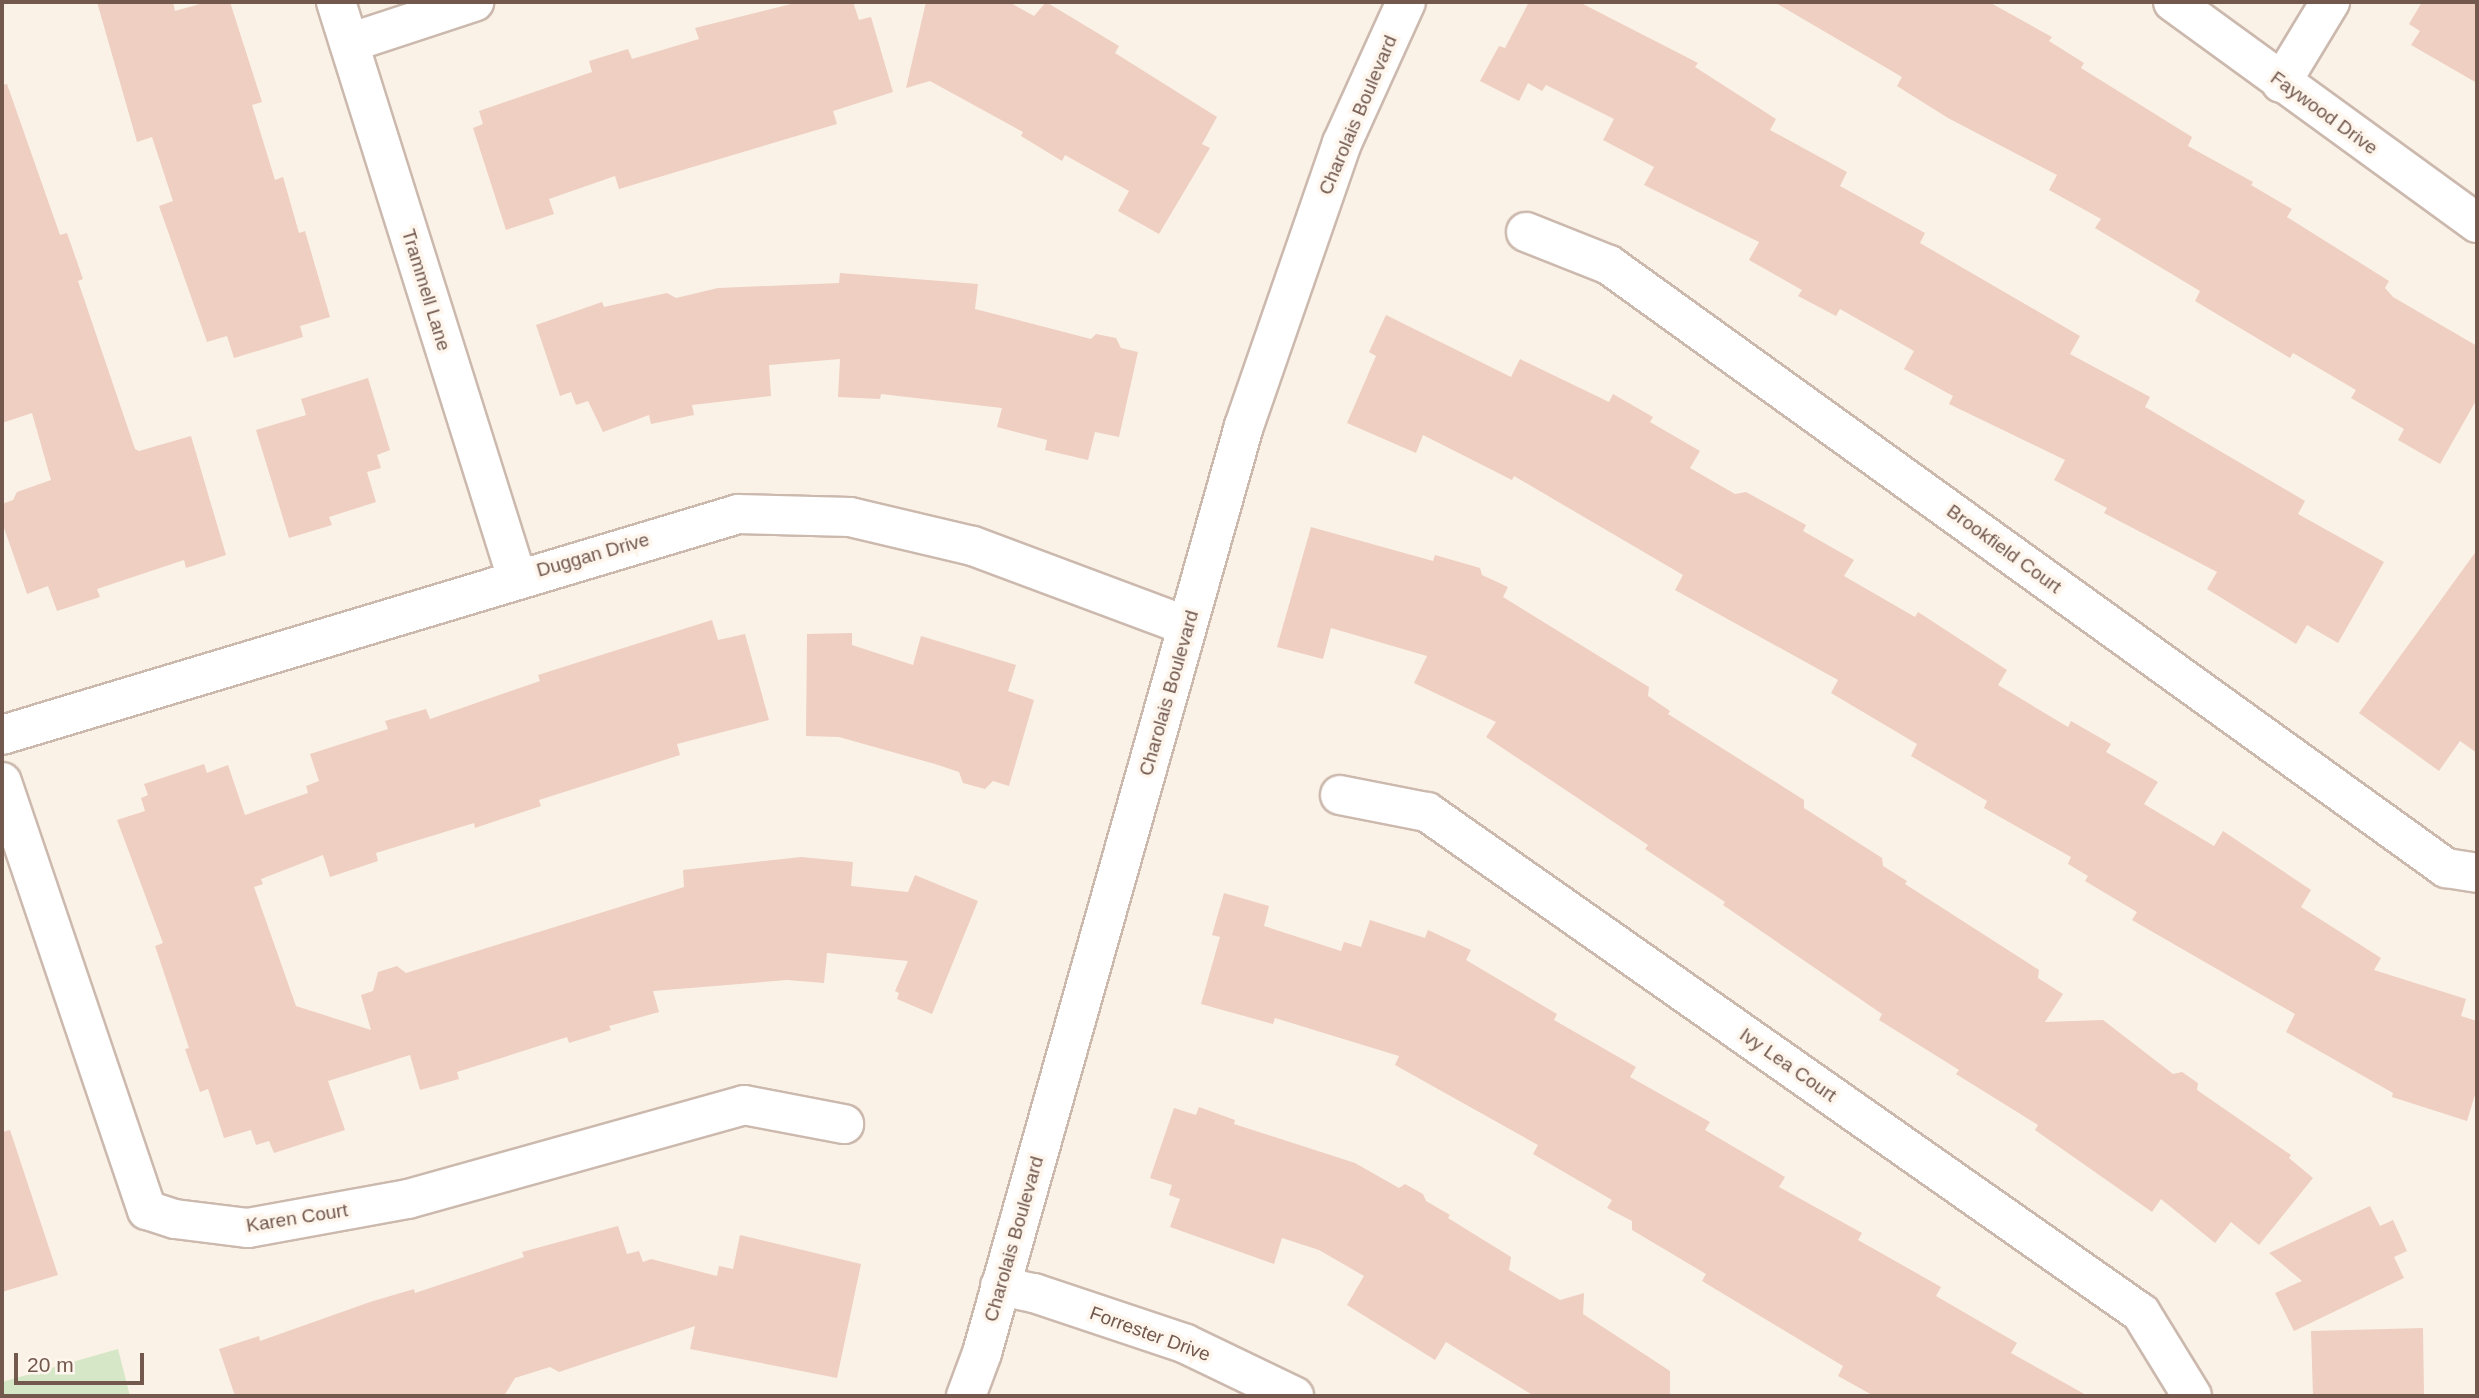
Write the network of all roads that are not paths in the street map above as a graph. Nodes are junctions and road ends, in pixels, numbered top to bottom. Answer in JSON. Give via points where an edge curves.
{"nodes":[{"id":1,"x":336,"y":2,"type":"edge"},
{"id":2,"x":474,"y":2,"type":"edge"},
{"id":3,"x":1406,"y":2,"type":"edge"},
{"id":4,"x":2173,"y":2,"type":"edge"},
{"id":5,"x":2330,"y":2,"type":"edge"},
{"id":6,"x":349,"y":43,"type":"junction"},
{"id":7,"x":2281,"y":83,"type":"junction"},
{"id":8,"x":2477,"y":223,"type":"edge"},
{"id":9,"x":1526,"y":232,"type":"dead end"},
{"id":10,"x":517,"y":578,"type":"junction"},
{"id":11,"x":1187,"y":626,"type":"junction"},
{"id":12,"x":2,"y":735,"type":"edge"},
{"id":13,"x":2,"y":782,"type":"edge"},
{"id":14,"x":1340,"y":795,"type":"dead end"},
{"id":15,"x":2477,"y":873,"type":"edge"},
{"id":16,"x":844,"y":1125,"type":"dead end"},
{"id":17,"x":1000,"y":1286,"type":"junction"},
{"id":18,"x":966,"y":1396,"type":"edge"},
{"id":19,"x":1294,"y":1396,"type":"edge"},
{"id":20,"x":2192,"y":1396,"type":"edge"}],
"edges":[{"from":1,"to":6,"type":"street","name":"Trammell Lane"},
{"from":2,"to":6,"type":"street"},
{"from":3,"to":11,"type":"street","name":"Charolais Boulevard","via":[[1337,156],[1244,426]]},
{"from":4,"to":7,"type":"street","name":"Faywood Drive"},
{"from":5,"to":7,"type":"street"},
{"from":6,"to":10,"type":"street","name":"Trammell Lane"},
{"from":7,"to":8,"type":"street","name":"Faywood Drive"},
{"from":9,"to":15,"type":"street","name":"Brookfield Court","via":[[1609,265],[2446,868]]},
{"from":10,"to":11,"type":"street","name":"Duggan Drive","via":[[738,514],[850,517],[973,546]]},
{"from":10,"to":12,"type":"street","name":"Duggan Drive"},
{"from":11,"to":17,"type":"street","name":"Charolais Boulevard"},
{"from":13,"to":16,"type":"street","name":"Karen Court","via":[[147,1210],[175,1219],[248,1228],[408,1199],[744,1105]]},
{"from":14,"to":20,"type":"street","name":"Ivy Lea Court","via":[[1427,813],[2130,1305],[2141,1313]]},
{"from":17,"to":18,"type":"street","name":"Charolais Boulevard"},
{"from":17,"to":19,"type":"street","name":"Forrester Drive","via":[[1186,1344]]}]}
